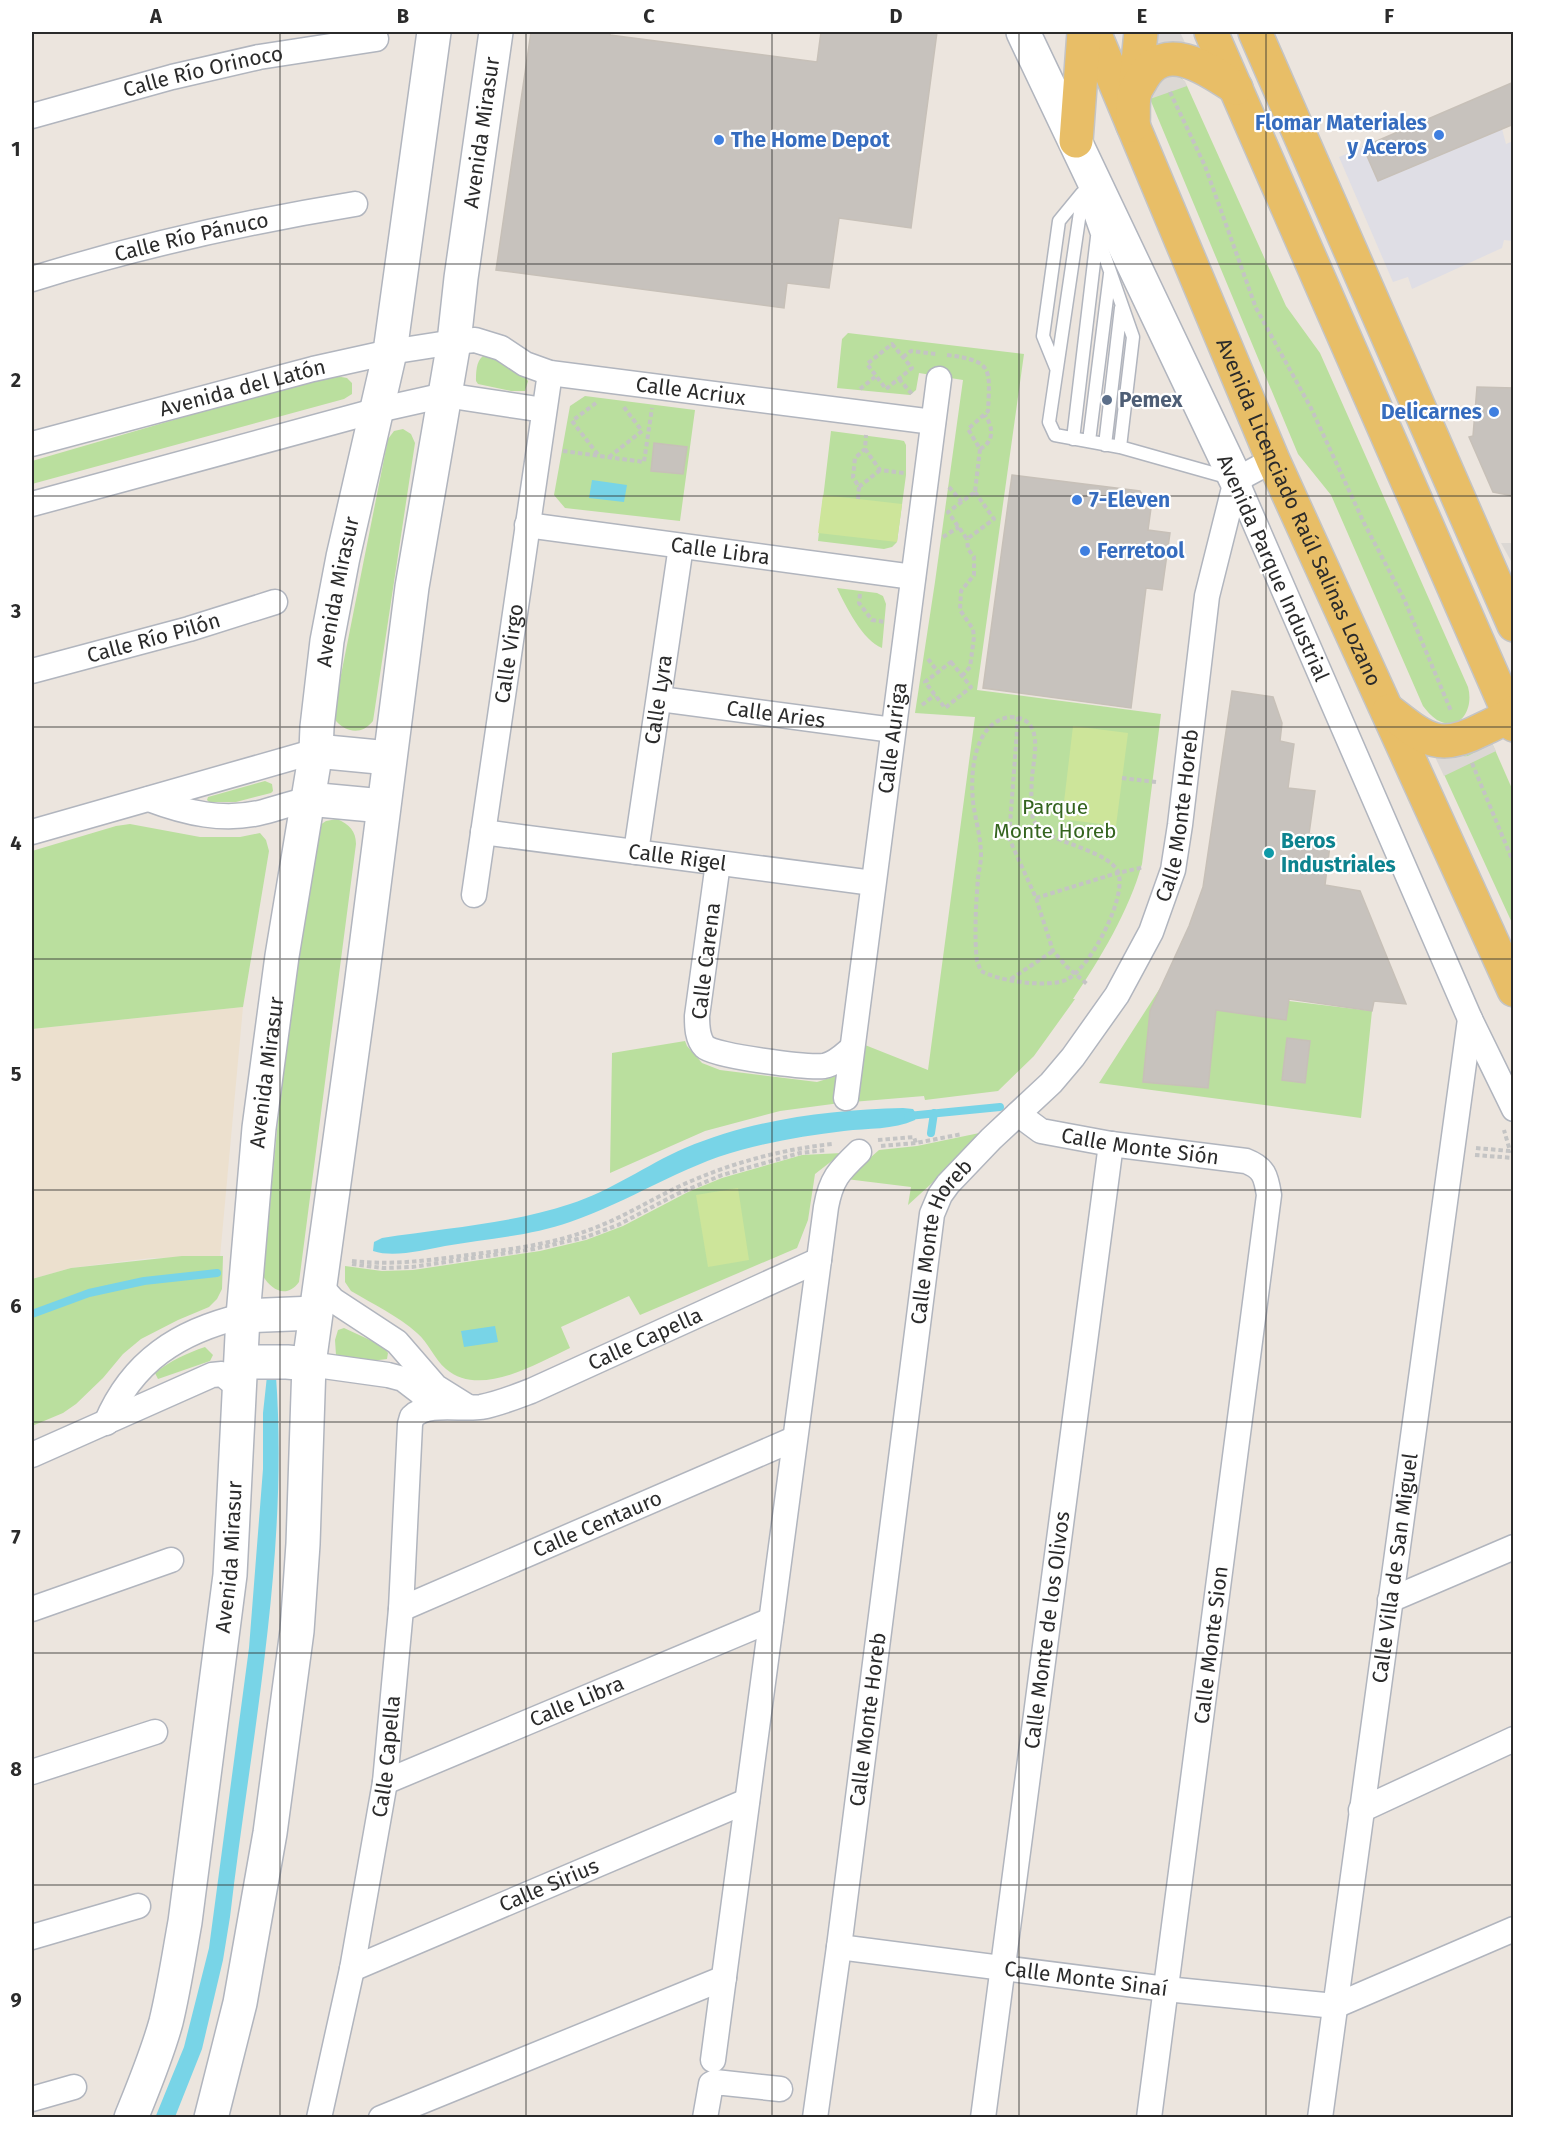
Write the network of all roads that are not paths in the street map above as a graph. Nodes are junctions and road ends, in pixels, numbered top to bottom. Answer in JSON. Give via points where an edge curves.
{"nodes":[{"id":1,"x":434,"y":32,"type":"edge"},
{"id":2,"x":496,"y":32,"type":"edge"},
{"id":3,"x":1023,"y":32,"type":"edge"},
{"id":4,"x":1084,"y":32,"type":"edge"},
{"id":5,"x":1094,"y":32,"type":"edge"},
{"id":6,"x":1141,"y":32,"type":"edge"},
{"id":7,"x":1211,"y":32,"type":"edge"},
{"id":8,"x":1255,"y":32,"type":"edge"},
{"id":9,"x":376,"y":39,"type":"dead end"},
{"id":10,"x":1236,"y":88,"type":"junction"},
{"id":11,"x":1135,"y":92,"type":"junction"},
{"id":12,"x":32,"y":116,"type":"edge"},
{"id":13,"x":1133,"y":128,"type":"junction"},
{"id":14,"x":1076,"y":141,"type":"junction"},
{"id":15,"x":1083,"y":192,"type":"junction"},
{"id":16,"x":355,"y":204,"type":"dead end"},
{"id":17,"x":1097,"y":233,"type":"junction"},
{"id":18,"x":1110,"y":270,"type":"junction"},
{"id":19,"x":32,"y":279,"type":"edge"},
{"id":20,"x":1122,"y":304,"type":"junction"},
{"id":21,"x":454,"y":342,"type":"junction"},
{"id":22,"x":390,"y":352,"type":"junction"},
{"id":23,"x":1056,"y":369,"type":"junction"},
{"id":24,"x":550,"y":373,"type":"junction"},
{"id":25,"x":939,"y":379,"type":"dead end"},
{"id":26,"x":445,"y":395,"type":"junction"},
{"id":27,"x":378,"y":410,"type":"junction"},
{"id":28,"x":544,"y":410,"type":"junction"},
{"id":29,"x":933,"y":422,"type":"junction"},
{"id":30,"x":1073,"y":439,"type":"junction"},
{"id":31,"x":1089,"y":441,"type":"junction"},
{"id":32,"x":32,"y":444,"type":"edge"},
{"id":33,"x":1105,"y":445,"type":"junction"},
{"id":34,"x":1120,"y":447,"type":"junction"},
{"id":35,"x":1273,"y":460,"type":"junction"},
{"id":36,"x":1236,"y":480,"type":"junction"},
{"id":37,"x":32,"y":504,"type":"edge"},
{"id":38,"x":527,"y":525,"type":"junction"},
{"id":39,"x":681,"y":546,"type":"junction"},
{"id":40,"x":913,"y":577,"type":"junction"},
{"id":41,"x":274,"y":602,"type":"dead end"},
{"id":42,"x":1514,"y":625,"type":"edge"},
{"id":43,"x":32,"y":671,"type":"edge"},
{"id":44,"x":660,"y":699,"type":"junction"},
{"id":45,"x":1387,"y":710,"type":"junction"},
{"id":46,"x":1512,"y":717,"type":"edge"},
{"id":47,"x":893,"y":730,"type":"junction"},
{"id":48,"x":316,"y":751,"type":"junction"},
{"id":49,"x":389,"y":758,"type":"junction"},
{"id":50,"x":308,"y":799,"type":"junction"},
{"id":51,"x":148,"y":800,"type":"junction"},
{"id":52,"x":383,"y":806,"type":"junction"},
{"id":53,"x":32,"y":832,"type":"edge"},
{"id":54,"x":483,"y":832,"type":"junction"},
{"id":55,"x":636,"y":852,"type":"junction"},
{"id":56,"x":718,"y":863,"type":"junction"},
{"id":57,"x":873,"y":883,"type":"junction"},
{"id":58,"x":474,"y":895,"type":"dead end"},
{"id":59,"x":1514,"y":990,"type":"edge"},
{"id":60,"x":1470,"y":1019,"type":"junction"},
{"id":61,"x":851,"y":1049,"type":"junction"},
{"id":62,"x":846,"y":1098,"type":"dead end"},
{"id":63,"x":1018,"y":1114,"type":"junction"},
{"id":64,"x":1508,"y":1118,"type":"edge"},
{"id":65,"x":1111,"y":1144,"type":"junction"},
{"id":66,"x":857,"y":1146,"type":"road end"},
{"id":67,"x":1263,"y":1173,"type":"joint"},
{"id":68,"x":819,"y":1260,"type":"junction"},
{"id":69,"x":335,"y":1268,"type":"junction"},
{"id":70,"x":315,"y":1312,"type":"junction"},
{"id":71,"x":354,"y":1314,"type":"junction"},
{"id":72,"x":243,"y":1316,"type":"junction"},
{"id":73,"x":309,"y":1364,"type":"junction"},
{"id":74,"x":357,"y":1371,"type":"junction"},
{"id":75,"x":241,"y":1377,"type":"junction"},
{"id":76,"x":307,"y":1398,"type":"junction"},
{"id":77,"x":435,"y":1408,"type":"junction"},
{"id":78,"x":470,"y":1408,"type":"junction"},
{"id":79,"x":106,"y":1423,"type":"junction"},
{"id":80,"x":794,"y":1439,"type":"junction"},
{"id":81,"x":32,"y":1455,"type":"edge"},
{"id":82,"x":1514,"y":1547,"type":"edge"},
{"id":83,"x":171,"y":1560,"type":"dead end"},
{"id":84,"x":1390,"y":1600,"type":"junction"},
{"id":85,"x":401,"y":1608,"type":"junction"},
{"id":86,"x":32,"y":1610,"type":"edge"},
{"id":87,"x":771,"y":1620,"type":"junction"},
{"id":88,"x":155,"y":1732,"type":"dead end"},
{"id":89,"x":1514,"y":1739,"type":"edge"},
{"id":90,"x":32,"y":1772,"type":"edge"},
{"id":91,"x":385,"y":1782,"type":"junction"},
{"id":92,"x":747,"y":1801,"type":"junction"},
{"id":93,"x":1360,"y":1810,"type":"junction"},
{"id":94,"x":138,"y":1906,"type":"dead end"},
{"id":95,"x":1514,"y":1929,"type":"edge"},
{"id":96,"x":32,"y":1937,"type":"edge"},
{"id":97,"x":839,"y":1947,"type":"junction"},
{"id":98,"x":1003,"y":1967,"type":"junction"},
{"id":99,"x":352,"y":1969,"type":"junction"},
{"id":100,"x":724,"y":1978,"type":"junction"},
{"id":101,"x":1166,"y":1989,"type":"junction"},
{"id":102,"x":1335,"y":2006,"type":"junction"},
{"id":103,"x":713,"y":2060,"type":"dead end"},
{"id":104,"x":74,"y":2087,"type":"dead end"},
{"id":105,"x":780,"y":2089,"type":"dead end"},
{"id":106,"x":32,"y":2099,"type":"edge"},
{"id":107,"x":131,"y":2118,"type":"edge"},
{"id":108,"x":211,"y":2118,"type":"edge"},
{"id":109,"x":319,"y":2118,"type":"edge"},
{"id":110,"x":381,"y":2118,"type":"edge"},
{"id":111,"x":705,"y":2118,"type":"edge"},
{"id":112,"x":814,"y":2118,"type":"edge"},
{"id":113,"x":983,"y":2118,"type":"edge"},
{"id":114,"x":1149,"y":2118,"type":"edge"},
{"id":115,"x":1320,"y":2118,"type":"edge"}],
"edges":[{"from":1,"to":22,"type":"street","name":"Avenida Mirasur"},
{"from":2,"to":21,"type":"street","name":"Avenida Mirasur"},
{"from":3,"to":14,"type":"street","name":"Avenida Parque Industrial"},
{"from":4,"to":14,"type":"main road"},
{"from":5,"to":13,"type":"main road","name":"Avenida Licenciado Raúl Salinas Lozano"},
{"from":6,"to":11,"type":"main road"},
{"from":7,"to":10,"type":"main road"},
{"from":8,"to":42,"type":"main road"},
{"from":9,"to":12,"type":"street","name":"Calle Río Orinoco","via":[[259,57],[172,76]]},
{"from":10,"to":11,"type":"main road","via":[[1205,68],[1171,59],[1150,68]]},
{"from":10,"to":46,"type":"main road"},
{"from":11,"to":13,"type":"main road"},
{"from":13,"to":35,"type":"main road","name":"Avenida Licenciado Raúl Salinas Lozano"},
{"from":14,"to":15,"type":"lane"},
{"from":14,"to":36,"type":"street","name":"Avenida Parque Industrial"},
{"from":15,"to":17,"type":"lane"},
{"from":15,"to":23,"type":"lane"},
{"from":15,"to":23,"type":"lane","via":[[1059,221],[1043,336]]},
{"from":16,"to":19,"type":"street","name":"Calle Río Pánuco","via":[[205,232]]},
{"from":17,"to":18,"type":"lane"},
{"from":17,"to":30,"type":"lane"},
{"from":18,"to":20,"type":"lane"},
{"from":18,"to":31,"type":"lane"},
{"from":20,"to":33,"type":"lane"},
{"from":20,"to":34,"type":"lane","via":[[1133,337]]},
{"from":21,"to":22,"type":"street","name":"Avenida del Latón"},
{"from":21,"to":24,"type":"street","name":"Calle Acriux","via":[[475,340],[501,348],[525,364]]},
{"from":21,"to":26,"type":"street","name":"Avenida Mirasur"},
{"from":22,"to":27,"type":"street","name":"Avenida Mirasur"},
{"from":22,"to":32,"type":"street","name":"Avenida del Latón","via":[[262,381]]},
{"from":23,"to":30,"type":"lane","via":[[1049,422],[1055,435]]},
{"from":24,"to":28,"type":"street","name":"Calle Virgo"},
{"from":24,"to":29,"type":"street","name":"Calle Acriux"},
{"from":25,"to":29,"type":"street","name":"Calle Auriga"},
{"from":26,"to":27,"type":"street"},
{"from":26,"to":28,"type":"street"},
{"from":26,"to":49,"type":"street","name":"Avenida Mirasur","via":[[412,587]]},
{"from":27,"to":37,"type":"street"},
{"from":27,"to":48,"type":"street","name":"Avenida Mirasur","via":[[327,641]]},
{"from":28,"to":38,"type":"street","name":"Calle Virgo"},
{"from":29,"to":40,"type":"street","name":"Calle Auriga"},
{"from":30,"to":31,"type":"lane"},
{"from":31,"to":33,"type":"lane"},
{"from":33,"to":34,"type":"lane"},
{"from":34,"to":36,"type":"lane"},
{"from":35,"to":36,"type":"street"},
{"from":35,"to":45,"type":"main road","name":"Avenida Licenciado Raúl Salinas Lozano"},
{"from":36,"to":60,"type":"street","name":"Avenida Parque Industrial"},
{"from":36,"to":63,"type":"street","name":"Calle Monte Horeb","via":[[1207,596],[1173,870],[1151,932],[1113,1001],[1073,1058]]},
{"from":38,"to":39,"type":"street","name":"Calle Libra"},
{"from":38,"to":54,"type":"street","name":"Calle Virgo"},
{"from":39,"to":40,"type":"street","name":"Calle Libra"},
{"from":39,"to":44,"type":"street","name":"Calle Lyra"},
{"from":40,"to":47,"type":"street","name":"Calle Auriga"},
{"from":41,"to":43,"type":"street","name":"Calle Río Pilón"},
{"from":44,"to":47,"type":"street","name":"Calle Aries"},
{"from":44,"to":55,"type":"street","name":"Calle Lyra"},
{"from":45,"to":46,"type":"main road","via":[[1419,734],[1449,742]]},
{"from":45,"to":59,"type":"main road","name":"Avenida Licenciado Raúl Salinas Lozano"},
{"from":47,"to":57,"type":"street","name":"Calle Auriga"},
{"from":48,"to":49,"type":"street"},
{"from":48,"to":50,"type":"street","name":"Avenida Mirasur"},
{"from":48,"to":51,"type":"street"},
{"from":49,"to":52,"type":"street","name":"Avenida Mirasur"},
{"from":50,"to":51,"type":"street","via":[[263,812],[224,816],[194,814]]},
{"from":50,"to":52,"type":"street"},
{"from":50,"to":72,"type":"street","name":"Avenida Mirasur","via":[[259,1128]]},
{"from":51,"to":53,"type":"street"},
{"from":52,"to":69,"type":"street","name":"Avenida Mirasur","via":[[356,1020]]},
{"from":54,"to":55,"type":"street","name":"Calle Rigel"},
{"from":54,"to":58,"type":"street","name":"Calle Virgo"},
{"from":55,"to":56,"type":"street","name":"Calle Rigel"},
{"from":56,"to":57,"type":"street","name":"Calle Rigel"},
{"from":56,"to":61,"type":"street","name":"Calle Carena","via":[[697,1016],[704,1046],[730,1056],[815,1066],[833,1063]]},
{"from":57,"to":61,"type":"street","name":"Calle Auriga"},
{"from":60,"to":64,"type":"street","name":"Avenida Parque Industrial"},
{"from":60,"to":84,"type":"street","name":"Calle Villa de San Miguel"},
{"from":61,"to":62,"type":"street","name":"Calle Auriga"},
{"from":63,"to":65,"type":"street","name":"Calle Monte Sión","via":[[1041,1131]]},
{"from":63,"to":97,"type":"street","name":"Calle Monte Horeb","via":[[948,1184],[932,1214]]},
{"from":65,"to":67,"type":"street","name":"Calle Monte Sión","via":[[1246,1161]]},
{"from":65,"to":98,"type":"street","name":"Calle Monte de los Olivos"},
{"from":66,"to":68,"type":"street","via":[[832,1182]]},
{"from":67,"to":101,"type":"street","name":"Calle Monte Sion","via":[[1269,1195]]},
{"from":68,"to":78,"type":"street","name":"Calle Capella","via":[[531,1391],[492,1405]]},
{"from":68,"to":80,"type":"street"},
{"from":69,"to":70,"type":"street","name":"Avenida Mirasur"},
{"from":69,"to":71,"type":"street","via":[[324,1290]]},
{"from":70,"to":71,"type":"street"},
{"from":70,"to":72,"type":"street"},
{"from":70,"to":73,"type":"street","name":"Avenida Mirasur"},
{"from":71,"to":78,"type":"street","via":[[397,1342],[436,1387]]},
{"from":72,"to":75,"type":"street","name":"Avenida Mirasur"},
{"from":72,"to":79,"type":"street","via":[[203,1328],[156,1355],[121,1392]]},
{"from":73,"to":74,"type":"street"},
{"from":73,"to":75,"type":"street","via":[[275,1361]]},
{"from":73,"to":76,"type":"street","name":"Avenida Mirasur"},
{"from":74,"to":76,"type":"street","via":[[323,1381]]},
{"from":74,"to":77,"type":"street","via":[[403,1379]]},
{"from":75,"to":79,"type":"street","via":[[212,1376]]},
{"from":75,"to":107,"type":"street","name":"Avenida Mirasur","via":[[230,1575],[183,1933],[165,2023]]},
{"from":76,"to":108,"type":"street","name":"Avenida Mirasur","via":[[297,1631],[256,1923]]},
{"from":77,"to":78,"type":"street","name":"Calle Capella"},
{"from":77,"to":85,"type":"street","name":"Calle Capella","via":[[415,1414],[410,1424]]},
{"from":79,"to":81,"type":"street"},
{"from":80,"to":85,"type":"street","name":"Calle Centauro"},
{"from":80,"to":87,"type":"street"},
{"from":82,"to":84,"type":"street"},
{"from":83,"to":86,"type":"street"},
{"from":84,"to":93,"type":"street","name":"Calle Villa de San Miguel"},
{"from":85,"to":91,"type":"street","name":"Calle Capella"},
{"from":87,"to":91,"type":"street","name":"Calle Libra"},
{"from":87,"to":92,"type":"street"},
{"from":88,"to":90,"type":"street"},
{"from":89,"to":93,"type":"street"},
{"from":91,"to":99,"type":"street","name":"Calle Capella"},
{"from":92,"to":99,"type":"street","name":"Calle Sirius"},
{"from":92,"to":100,"type":"street"},
{"from":93,"to":102,"type":"street","name":"Calle Villa de San Miguel"},
{"from":94,"to":96,"type":"street"},
{"from":95,"to":102,"type":"street"},
{"from":97,"to":98,"type":"street","name":"Calle Monte Sinaí"},
{"from":97,"to":112,"type":"street","name":"Calle Monte Horeb"},
{"from":98,"to":101,"type":"street","name":"Calle Monte Sinaí"},
{"from":98,"to":113,"type":"street","name":"Calle Monte de los Olivos"},
{"from":99,"to":109,"type":"street","name":"Calle Capella"},
{"from":100,"to":103,"type":"street"},
{"from":100,"to":110,"type":"street"},
{"from":101,"to":102,"type":"street","name":"Calle Monte Sinaí"},
{"from":101,"to":114,"type":"street","name":"Calle Monte Sion"},
{"from":102,"to":115,"type":"street","name":"Calle Villa de San Miguel"},
{"from":104,"to":106,"type":"street"},
{"from":105,"to":111,"type":"street","via":[[715,2082],[711,2084]]}]}
